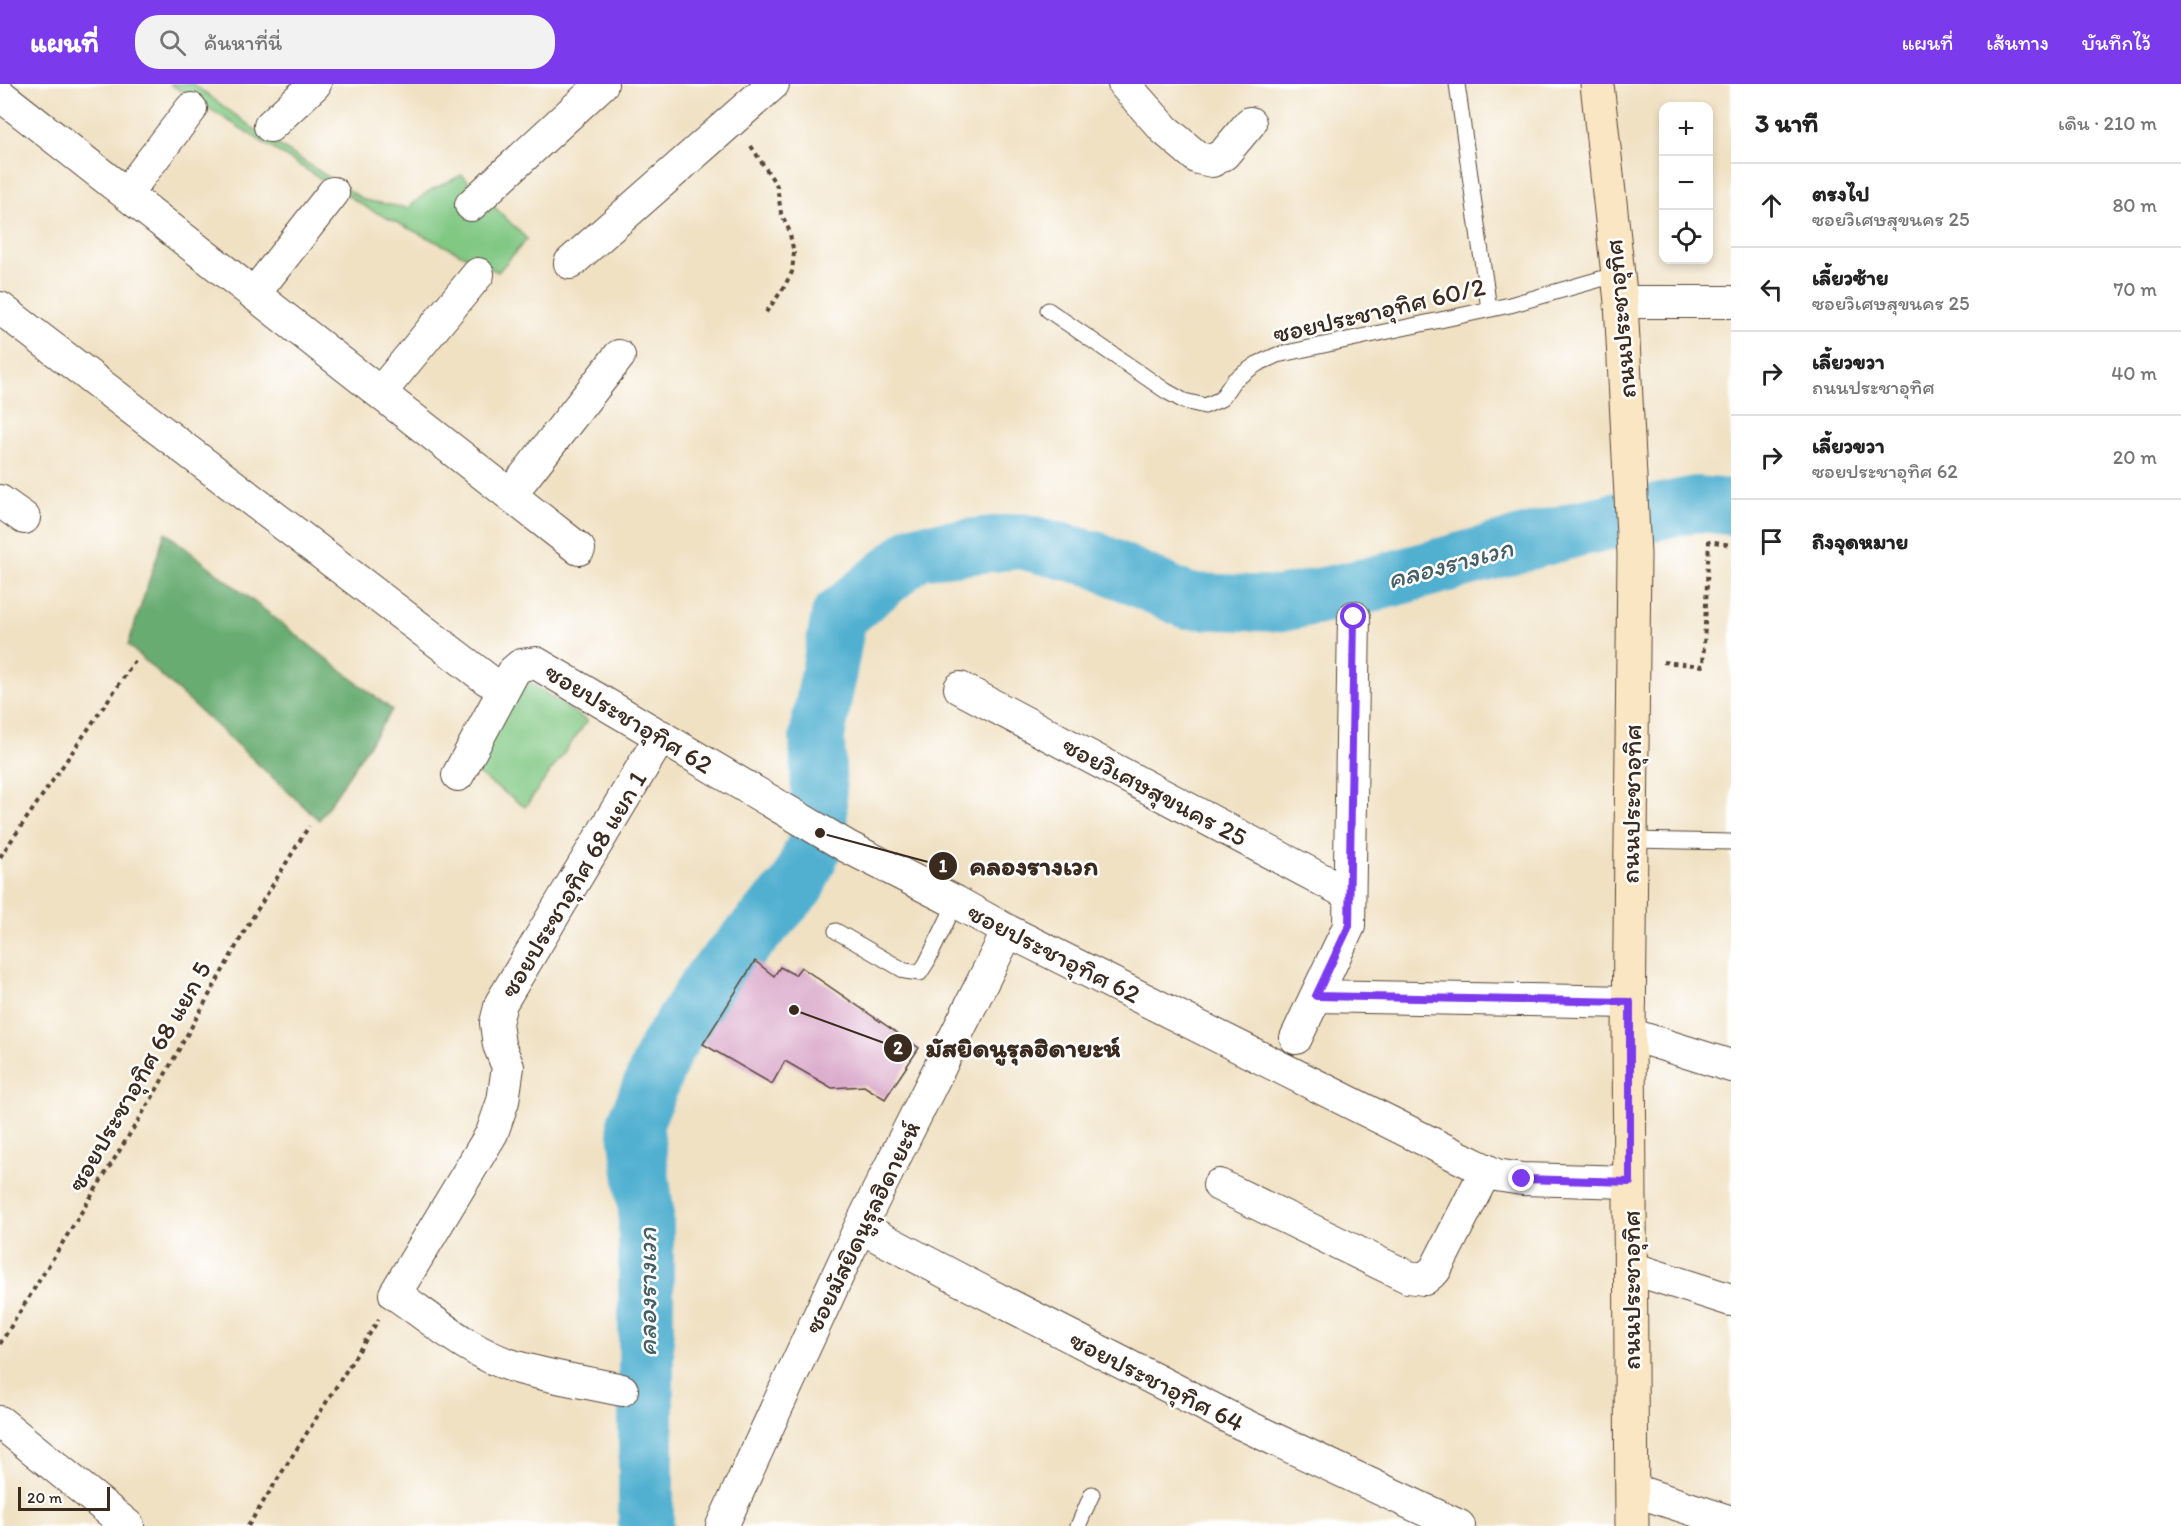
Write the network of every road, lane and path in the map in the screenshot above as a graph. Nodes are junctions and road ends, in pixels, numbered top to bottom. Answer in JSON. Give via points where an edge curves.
{"nodes":[{"id":1,"x":315,"y":84,"type":"edge"},
{"id":2,"x":602,"y":84,"type":"edge"},
{"id":3,"x":773,"y":84,"type":"edge"},
{"id":4,"x":1124,"y":84,"type":"edge"},
{"id":5,"x":1456,"y":84,"type":"edge"},
{"id":6,"x":1597,"y":84,"type":"edge"},
{"id":7,"x":0,"y":94,"type":"edge"},
{"id":8,"x":191,"y":109,"type":"dead end"},
{"id":9,"x":732,"y":119,"type":"junction"},
{"id":10,"x":1250,"y":123,"type":"dead end"},
{"id":11,"x":270,"y":126,"type":"dead end"},
{"id":12,"x":333,"y":193,"type":"dead end"},
{"id":13,"x":126,"y":194,"type":"junction"},
{"id":14,"x":471,"y":205,"type":"dead end"},
{"id":15,"x":570,"y":263,"type":"dead end"},
{"id":16,"x":478,"y":274,"type":"dead end"},
{"id":17,"x":1620,"y":288,"type":"junction"},
{"id":18,"x":254,"y":294,"type":"junction"},
{"id":19,"x":1731,"y":302,"type":"edge"},
{"id":20,"x":0,"y":308,"type":"edge"},
{"id":21,"x":1489,"y":309,"type":"junction"},
{"id":22,"x":1048,"y":310,"type":"dead end"},
{"id":23,"x":764,"y":315,"type":"dead end"},
{"id":24,"x":619,"y":356,"type":"dead end"},
{"id":25,"x":380,"y":393,"type":"junction"},
{"id":26,"x":510,"y":495,"type":"junction"},
{"id":27,"x":1731,"y":544,"type":"edge"},
{"id":28,"x":579,"y":549,"type":"dead end"},
{"id":29,"x":1354,"y":617,"type":"dead end"},
{"id":30,"x":1633,"y":658,"type":"junction"},
{"id":31,"x":135,"y":661,"type":"dead end"},
{"id":32,"x":488,"y":680,"type":"dead end"},
{"id":33,"x":960,"y":687,"type":"dead end"},
{"id":34,"x":661,"y":736,"type":"junction"},
{"id":35,"x":458,"y":775,"type":"dead end"},
{"id":36,"x":309,"y":826,"type":"dead end"},
{"id":37,"x":1631,"y":840,"type":"junction"},
{"id":38,"x":1731,"y":842,"type":"edge"},
{"id":39,"x":0,"y":857,"type":"edge"},
{"id":40,"x":1349,"y":894,"type":"junction"},
{"id":41,"x":956,"y":902,"type":"junction"},
{"id":42,"x":836,"y":931,"type":"dead end"},
{"id":43,"x":1008,"y":932,"type":"junction"},
{"id":44,"x":1316,"y":996,"type":"junction"},
{"id":45,"x":1630,"y":1002,"type":"junction"},
{"id":46,"x":1629,"y":1034,"type":"junction"},
{"id":47,"x":1296,"y":1038,"type":"dead end"},
{"id":48,"x":1731,"y":1066,"type":"edge"},
{"id":49,"x":1486,"y":1170,"type":"junction"},
{"id":50,"x":1630,"y":1182,"type":"junction"},
{"id":51,"x":1219,"y":1185,"type":"dead end"},
{"id":52,"x":860,"y":1227,"type":"junction"},
{"id":53,"x":1631,"y":1268,"type":"junction"},
{"id":54,"x":395,"y":1293,"type":"junction"},
{"id":55,"x":1731,"y":1300,"type":"edge"},
{"id":56,"x":0,"y":1344,"type":"edge"},
{"id":57,"x":622,"y":1390,"type":"dead end"},
{"id":58,"x":0,"y":1422,"type":"edge"},
{"id":59,"x":1633,"y":1490,"type":"junction"},
{"id":60,"x":1092,"y":1494,"type":"dead end"},
{"id":61,"x":1731,"y":1522,"type":"edge"},
{"id":62,"x":129,"y":1526,"type":"edge"},
{"id":63,"x":248,"y":1526,"type":"edge"},
{"id":64,"x":722,"y":1526,"type":"edge"},
{"id":65,"x":1078,"y":1526,"type":"edge"},
{"id":66,"x":1460,"y":1526,"type":"edge"},
{"id":67,"x":1632,"y":1526,"type":"edge"}],
"edges":[{"from":1,"to":11,"type":"street"},
{"from":2,"to":14,"type":"street"},
{"from":3,"to":9,"type":"street"},
{"from":4,"to":10,"type":"street","via":[[1165,130],[1198,158],[1212,161],[1224,154]]},
{"from":5,"to":21,"type":"lane"},
{"from":6,"to":17,"type":"main road","name":"ถนนประชาอุทิศ"},
{"from":7,"to":13,"type":"street"},
{"from":8,"to":13,"type":"street"},
{"from":9,"to":15,"type":"street"},
{"from":9,"to":23,"type":"path","via":[[777,186],[794,253],[792,272]]},
{"from":12,"to":18,"type":"street"},
{"from":13,"to":18,"type":"street"},
{"from":16,"to":25,"type":"street"},
{"from":17,"to":19,"type":"street"},
{"from":17,"to":21,"type":"lane","name":"ซอยประชาอุทิศ 60/2"},
{"from":17,"to":30,"type":"main road","name":"ถนนประชาอุทิศ","via":[[1634,554]]},
{"from":18,"to":25,"type":"street"},
{"from":20,"to":32,"type":"street"},
{"from":21,"to":22,"type":"lane","name":"ซอยประชาอุทิศ 60/2","via":[[1277,355],[1234,380],[1221,399],[1205,406],[1166,391]]},
{"from":24,"to":26,"type":"street"},
{"from":25,"to":26,"type":"street"},
{"from":26,"to":28,"type":"street"},
{"from":27,"to":30,"type":"path","via":[[1708,541],[1703,666]]},
{"from":29,"to":40,"type":"street"},
{"from":30,"to":37,"type":"main road","name":"ถนนประชาอุทิศ"},
{"from":31,"to":39,"type":"path"},
{"from":33,"to":40,"type":"street","name":"ซอยวิเศษสุขนคร 25"},
{"from":34,"to":35,"type":"street","name":"ซอยประชาอุทิศ 62","via":[[536,663],[521,665],[514,671]]},
{"from":34,"to":41,"type":"street","name":"ซอยประชาอุทิศ 62","via":[[848,847]]},
{"from":34,"to":54,"type":"street","name":"ซอยประชาอุทิศ 68 แยก 1","via":[[501,1003],[496,1023],[508,1067],[503,1101],[492,1133]]},
{"from":36,"to":56,"type":"path","name":"ซอยประชาอุทิศ 68 แยก 5","via":[[248,925],[152,1098]]},
{"from":37,"to":38,"type":"lane"},
{"from":37,"to":45,"type":"main road","name":"ถนนประชาอุทิศ"},
{"from":40,"to":44,"type":"street","via":[[1349,926]]},
{"from":41,"to":42,"type":"lane","via":[[920,973],[905,971]]},
{"from":41,"to":43,"type":"street","name":"ซอยประชาอุทิศ 62"},
{"from":43,"to":49,"type":"street","name":"ซอยประชาอุทิศ 62"},
{"from":43,"to":52,"type":"street","name":"ซอยมัสยิดนูรุลฮิดายะห์"},
{"from":44,"to":45,"type":"street"},
{"from":44,"to":47,"type":"street"},
{"from":45,"to":46,"type":"main road","name":"ถนนประชาอุทิศ"},
{"from":46,"to":48,"type":"street"},
{"from":46,"to":50,"type":"main road","name":"ถนนประชาอุทิศ"},
{"from":49,"to":50,"type":"street","name":"ซอยประชาอุทิศ 62","via":[[1522,1179]]},
{"from":49,"to":51,"type":"street","via":[[1435,1270],[1424,1279],[1408,1277]]},
{"from":50,"to":53,"type":"main road","name":"ถนนประชาอุทิศ"},
{"from":52,"to":64,"type":"street","name":"ซอยมัสยิดนูรุลฮิดายะห์"},
{"from":52,"to":66,"type":"street","name":"ซอยประชาอุทิศ 64","via":[[1240,1423]]},
{"from":53,"to":55,"type":"street"},
{"from":53,"to":59,"type":"main road","name":"ถนนประชาอุทิศ"},
{"from":54,"to":57,"type":"street","via":[[489,1356],[513,1366]]},
{"from":54,"to":63,"type":"path"},
{"from":58,"to":62,"type":"street"},
{"from":59,"to":61,"type":"street"},
{"from":59,"to":67,"type":"main road","name":"ถนนประชาอุทิศ"},
{"from":60,"to":65,"type":"lane"}]}
